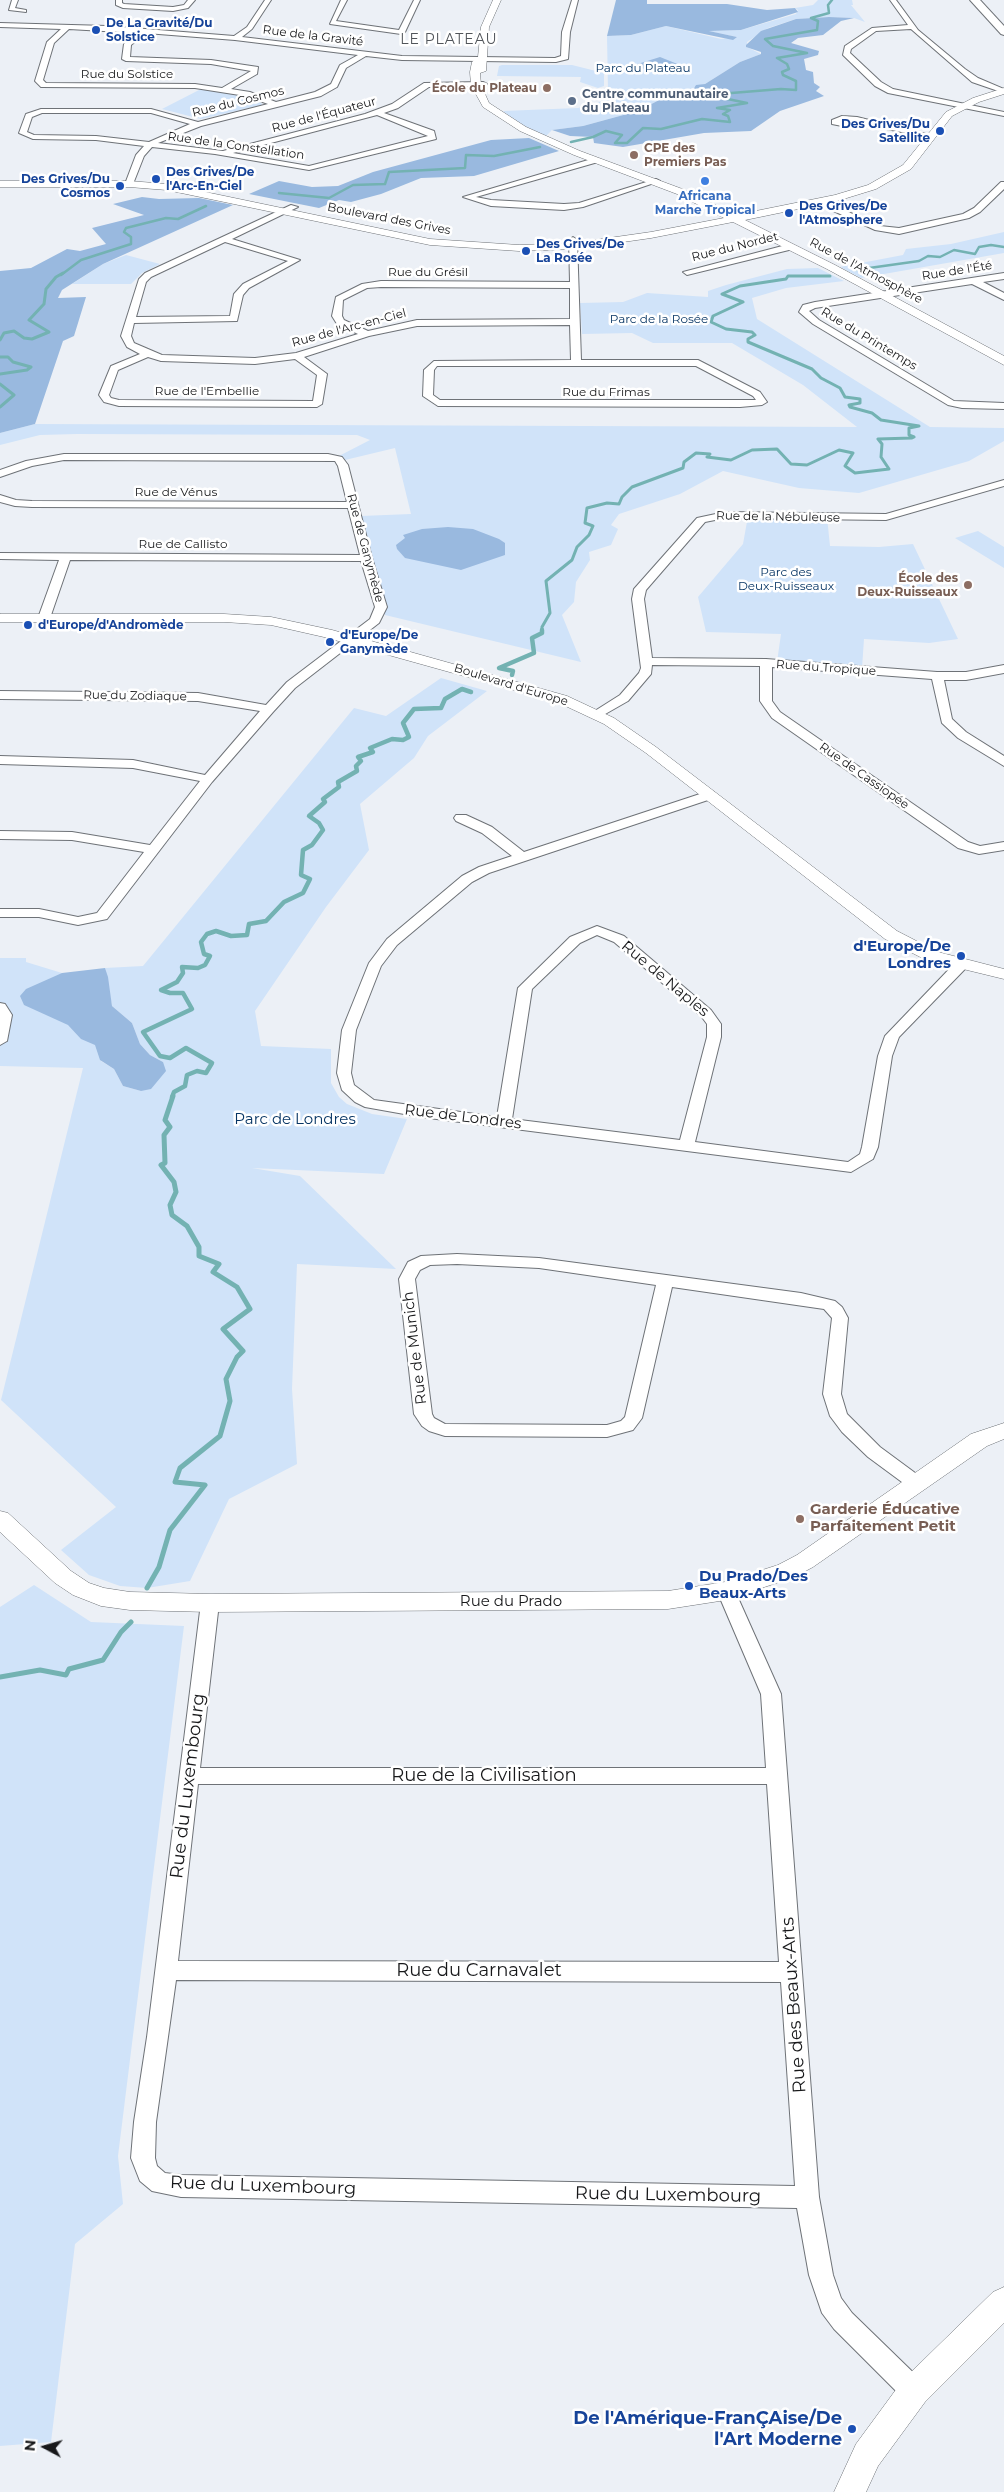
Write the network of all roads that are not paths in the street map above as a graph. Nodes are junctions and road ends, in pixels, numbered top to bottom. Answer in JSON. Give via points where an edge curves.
{"nodes":[{"id":1,"x":15,"y":0,"type":"edge"},
{"id":2,"x":119,"y":0,"type":"edge"},
{"id":3,"x":192,"y":0,"type":"edge"},
{"id":4,"x":268,"y":0,"type":"edge"},
{"id":5,"x":344,"y":0,"type":"edge"},
{"id":6,"x":417,"y":0,"type":"edge"},
{"id":7,"x":497,"y":0,"type":"edge"},
{"id":8,"x":575,"y":0,"type":"edge"},
{"id":9,"x":894,"y":0,"type":"edge"},
{"id":10,"x":975,"y":0,"type":"edge"},
{"id":11,"x":988,"y":0,"type":"edge"},
{"id":12,"x":24,"y":11,"type":"dead end"},
{"id":13,"x":1004,"y":19,"type":"edge"},
{"id":14,"x":0,"y":26,"type":"edge"},
{"id":15,"x":67,"y":27,"type":"junction"},
{"id":16,"x":912,"y":27,"type":"junction"},
{"id":17,"x":144,"y":31,"type":"junction"},
{"id":18,"x":1004,"y":32,"type":"edge"},
{"id":19,"x":235,"y":38,"type":"junction"},
{"id":20,"x":364,"y":54,"type":"junction"},
{"id":21,"x":481,"y":59,"type":"junction"},
{"id":22,"x":480,"y":84,"type":"junction"},
{"id":23,"x":1001,"y":89,"type":"edge"},
{"id":24,"x":224,"y":90,"type":"junction"},
{"id":25,"x":950,"y":104,"type":"junction"},
{"id":26,"x":277,"y":105,"type":"junction"},
{"id":27,"x":962,"y":106,"type":"junction"},
{"id":28,"x":376,"y":113,"type":"junction"},
{"id":29,"x":1004,"y":114,"type":"edge"},
{"id":30,"x":935,"y":115,"type":"dead end"},
{"id":31,"x":860,"y":122,"type":"dead end"},
{"id":32,"x":926,"y":123,"type":"dead end"},
{"id":33,"x":198,"y":124,"type":"junction"},
{"id":34,"x":918,"y":133,"type":"junction"},
{"id":35,"x":930,"y":136,"type":"junction"},
{"id":36,"x":149,"y":145,"type":"junction"},
{"id":37,"x":224,"y":153,"type":"junction"},
{"id":38,"x":595,"y":160,"type":"junction"},
{"id":39,"x":881,"y":174,"type":"junction"},
{"id":40,"x":893,"y":176,"type":"junction"},
{"id":41,"x":0,"y":179,"type":"edge"},
{"id":42,"x":656,"y":181,"type":"junction"},
{"id":43,"x":130,"y":182,"type":"junction"},
{"id":44,"x":0,"y":184,"type":"edge"},
{"id":45,"x":1004,"y":184,"type":"edge"},
{"id":46,"x":1001,"y":191,"type":"edge"},
{"id":47,"x":814,"y":200,"type":"junction"},
{"id":48,"x":290,"y":209,"type":"junction"},
{"id":49,"x":728,"y":217,"type":"junction"},
{"id":50,"x":222,"y":240,"type":"junction"},
{"id":51,"x":574,"y":243,"type":"junction"},
{"id":52,"x":790,"y":247,"type":"junction"},
{"id":53,"x":687,"y":272,"type":"dead end"},
{"id":54,"x":1004,"y":276,"type":"edge"},
{"id":55,"x":974,"y":281,"type":"junction"},
{"id":56,"x":575,"y":285,"type":"junction"},
{"id":57,"x":884,"y":295,"type":"junction"},
{"id":58,"x":1004,"y":297,"type":"edge"},
{"id":59,"x":131,"y":320,"type":"junction"},
{"id":60,"x":575,"y":322,"type":"junction"},
{"id":61,"x":367,"y":334,"type":"junction"},
{"id":62,"x":148,"y":354,"type":"junction"},
{"id":63,"x":298,"y":356,"type":"junction"},
{"id":64,"x":1004,"y":361,"type":"edge"},
{"id":65,"x":576,"y":363,"type":"junction"},
{"id":66,"x":1004,"y":406,"type":"edge"},
{"id":67,"x":0,"y":474,"type":"edge"},
{"id":68,"x":1004,"y":482,"type":"edge"},
{"id":69,"x":0,"y":498,"type":"edge"},
{"id":70,"x":354,"y":505,"type":"junction"},
{"id":71,"x":0,"y":556,"type":"edge"},
{"id":72,"x":65,"y":557,"type":"junction"},
{"id":73,"x":366,"y":558,"type":"junction"},
{"id":74,"x":0,"y":618,"type":"edge"},
{"id":75,"x":44,"y":618,"type":"junction"},
{"id":76,"x":352,"y":640,"type":"junction"},
{"id":77,"x":646,"y":661,"type":"junction"},
{"id":78,"x":766,"y":663,"type":"junction"},
{"id":79,"x":1004,"y":669,"type":"edge"},
{"id":80,"x":936,"y":676,"type":"junction"},
{"id":81,"x":0,"y":695,"type":"edge"},
{"id":82,"x":269,"y":709,"type":"junction"},
{"id":83,"x":596,"y":714,"type":"junction"},
{"id":84,"x":0,"y":760,"type":"edge"},
{"id":85,"x":1004,"y":762,"type":"edge"},
{"id":86,"x":208,"y":779,"type":"junction"},
{"id":87,"x":709,"y":795,"type":"junction"},
{"id":88,"x":461,"y":818,"type":"dead end"},
{"id":89,"x":0,"y":835,"type":"edge"},
{"id":90,"x":1004,"y":846,"type":"edge"},
{"id":91,"x":153,"y":850,"type":"junction"},
{"id":92,"x":522,"y":857,"type":"junction"},
{"id":93,"x":0,"y":913,"type":"edge"},
{"id":94,"x":961,"y":965,"type":"junction"},
{"id":95,"x":1004,"y":974,"type":"edge"},
{"id":96,"x":0,"y":1008,"type":"edge"},
{"id":97,"x":0,"y":1041,"type":"edge"},
{"id":98,"x":504,"y":1121,"type":"junction"},
{"id":99,"x":686,"y":1146,"type":"junction"},
{"id":100,"x":665,"y":1282,"type":"junction"},
{"id":101,"x":1004,"y":1431,"type":"edge"},
{"id":102,"x":916,"y":1483,"type":"junction"},
{"id":103,"x":0,"y":1520,"type":"edge"},
{"id":104,"x":726,"y":1591,"type":"junction"},
{"id":105,"x":210,"y":1603,"type":"junction"},
{"id":106,"x":190,"y":1776,"type":"junction"},
{"id":107,"x":778,"y":1776,"type":"junction"},
{"id":108,"x":166,"y":1970,"type":"junction"},
{"id":109,"x":792,"y":1972,"type":"junction"},
{"id":110,"x":807,"y":2197,"type":"junction"},
{"id":111,"x":1004,"y":2302,"type":"edge"},
{"id":112,"x":914,"y":2391,"type":"junction"},
{"id":113,"x":850,"y":2492,"type":"edge"}],
"edges":[{"from":1,"to":12,"type":"street","via":[[11,9]]},
{"from":2,"to":3,"type":"street","via":[[118,4],[123,6],[173,9],[186,7]]},
{"from":4,"to":19,"type":"street","via":[[250,28]]},
{"from":5,"to":6,"type":"street","via":[[332,23],[401,32]]},
{"from":7,"to":21,"type":"street","via":[[485,27]]},
{"from":8,"to":21,"type":"street","name":"Rue de la Gravité","via":[[563,58]]},
{"from":9,"to":16,"type":"street"},
{"from":10,"to":18,"type":"main road"},
{"from":11,"to":13,"type":"main road"},
{"from":14,"to":15,"type":"street","name":"Rue de la Gravité"},
{"from":15,"to":17,"type":"street","name":"Rue de la Gravité"},
{"from":15,"to":24,"type":"street","name":"Rue du Solstice","via":[[51,42],[39,81],[44,85],[183,86]]},
{"from":16,"to":23,"type":"street","via":[[968,76]]},
{"from":16,"to":25,"type":"street","via":[[874,29],[846,53],[884,88]]},
{"from":17,"to":19,"type":"street","name":"Rue de la Gravité"},
{"from":17,"to":24,"type":"street","via":[[128,44],[126,59],[139,62],[211,62],[256,69]]},
{"from":19,"to":20,"type":"street","name":"Rue de la Gravité"},
{"from":20,"to":21,"type":"street","name":"Rue de la Gravité","via":[[418,59]]},
{"from":20,"to":26,"type":"street","name":"Rue du Cosmos","via":[[343,67],[337,82],[330,88]]},
{"from":21,"to":22,"type":"street","via":[[476,62]]},
{"from":22,"to":28,"type":"street","name":"Rue de l'Équateur","via":[[427,85],[395,106]]},
{"from":22,"to":38,"type":"street","name":"Rue de l'Atmosphère","via":[[496,109],[530,133]]},
{"from":23,"to":25,"type":"street"},
{"from":23,"to":27,"type":"street","name":"Boulevard des Grives"},
{"from":24,"to":26,"type":"street","name":"Rue du Solstice"},
{"from":25,"to":27,"type":"street"},
{"from":25,"to":30,"type":"street"},
{"from":26,"to":33,"type":"street","name":"Rue du Cosmos"},
{"from":27,"to":29,"type":"street"},
{"from":27,"to":35,"type":"street","name":"Boulevard des Grives","via":[[949,114]]},
{"from":28,"to":37,"type":"street","name":"Rue de l'Équateur"},
{"from":28,"to":37,"type":"street","name":"Rue de la Constellation","via":[[428,132],[433,137],[313,168]]},
{"from":31,"to":34,"type":"street"},
{"from":32,"to":34,"type":"street","name":"Boulevard des Grives"},
{"from":33,"to":36,"type":"street","name":"Rue du Cosmos"},
{"from":33,"to":36,"type":"street","name":"Rue de la Constellation","via":[[151,111],[41,111],[28,116],[23,134]]},
{"from":34,"to":35,"type":"street"},
{"from":34,"to":39,"type":"street","name":"Boulevard des Grives","via":[[898,162]]},
{"from":35,"to":40,"type":"street","name":"Boulevard des Grives","via":[[912,162]]},
{"from":36,"to":37,"type":"street","name":"Rue de la Constellation"},
{"from":36,"to":43,"type":"street","name":"Rue du Cosmos","via":[[138,158]]},
{"from":38,"to":42,"type":"street","name":"Rue de l'Atmosphère"},
{"from":38,"to":42,"type":"street","via":[[467,197],[491,203],[564,207]]},
{"from":39,"to":40,"type":"street"},
{"from":39,"to":47,"type":"street","name":"Boulevard des Grives"},
{"from":40,"to":47,"type":"street","name":"Boulevard des Grives","via":[[856,192]]},
{"from":41,"to":43,"type":"street","name":"Boulevard des Grives"},
{"from":42,"to":49,"type":"street","name":"Rue de l'Atmosphère"},
{"from":43,"to":44,"type":"street","name":"Boulevard des Grives"},
{"from":43,"to":48,"type":"street","name":"Boulevard des Grives","via":[[182,183]]},
{"from":45,"to":46,"type":"street"},
{"from":46,"to":47,"type":"street","via":[[966,216],[894,231],[878,228]]},
{"from":47,"to":49,"type":"street","name":"Boulevard des Grives"},
{"from":48,"to":50,"type":"street","name":"Rue de l'Arc-en-Ciel"},
{"from":48,"to":51,"type":"street","name":"Boulevard des Grives","via":[[435,236],[504,242]]},
{"from":49,"to":51,"type":"street","name":"Boulevard des Grives"},
{"from":49,"to":52,"type":"street","name":"Rue de l'Atmosphère"},
{"from":50,"to":59,"type":"street","name":"Rue de l'Arc-en-Ciel","via":[[148,275],[142,281]]},
{"from":50,"to":59,"type":"street","via":[[296,260],[246,286],[239,294],[234,319]]},
{"from":51,"to":56,"type":"street"},
{"from":52,"to":53,"type":"street","name":"Rue du Nordet"},
{"from":52,"to":57,"type":"street","name":"Rue de l'Atmosphère"},
{"from":54,"to":55,"type":"street","name":"Rue de l'Été"},
{"from":55,"to":57,"type":"street","name":"Rue de l'Été"},
{"from":55,"to":58,"type":"street"},
{"from":56,"to":60,"type":"street"},
{"from":56,"to":61,"type":"street","name":"Rue du Grésil","via":[[366,286],[339,299],[337,316],[340,322]]},
{"from":57,"to":64,"type":"street","name":"Rue de l'Atmosphère"},
{"from":57,"to":66,"type":"street","name":"Rue du Printemps","via":[[810,306],[804,312],[951,403]]},
{"from":59,"to":62,"type":"street","name":"Rue de l'Arc-en-Ciel","via":[[127,341]]},
{"from":60,"to":61,"type":"street","name":"Rue de l'Arc-en-Ciel","via":[[425,322]]},
{"from":60,"to":65,"type":"street"},
{"from":61,"to":63,"type":"street","name":"Rue de l'Arc-en-Ciel"},
{"from":62,"to":63,"type":"street","name":"Rue de l'Arc-en-Ciel","via":[[176,360],[255,360]]},
{"from":62,"to":63,"type":"street","name":"Rue de l'Embellie","via":[[114,368],[104,395],[107,400],[119,403],[317,404],[322,374]]},
{"from":65,"to":65,"type":"street","name":"Rue du Frimas","via":[[439,362],[430,370],[428,396],[432,401],[446,404],[762,402],[757,394],[703,364]]},
{"from":67,"to":70,"type":"street","name":"Rue de Ganymède","via":[[30,463],[64,457],[328,457],[343,463]]},
{"from":68,"to":77,"type":"street","name":"Rue de la Nébuleuse","via":[[877,518],[726,515],[701,520],[640,589],[638,599]]},
{"from":69,"to":70,"type":"street","name":"Rue de Vénus","via":[[32,504]]},
{"from":70,"to":73,"type":"street","name":"Rue de Ganymède"},
{"from":71,"to":72,"type":"street","name":"Rue de Callisto"},
{"from":72,"to":73,"type":"street","name":"Rue de Callisto"},
{"from":72,"to":75,"type":"street"},
{"from":73,"to":76,"type":"street","name":"Rue de Ganymède","via":[[381,611],[375,621]]},
{"from":74,"to":75,"type":"street","name":"Boulevard d'Europe"},
{"from":75,"to":76,"type":"street","name":"Boulevard d'Europe","via":[[240,618],[288,624]]},
{"from":76,"to":82,"type":"street","name":"Rue de Ganymède","via":[[291,685]]},
{"from":76,"to":83,"type":"street","name":"Boulevard d'Europe","via":[[554,697]]},
{"from":77,"to":78,"type":"street","name":"Rue du Tropique"},
{"from":77,"to":83,"type":"street","name":"Rue de la Nébuleuse","via":[[645,674],[630,693]]},
{"from":78,"to":80,"type":"street","name":"Rue du Tropique"},
{"from":78,"to":90,"type":"street","name":"Rue de Cassiopée","via":[[766,701],[776,716],[963,845],[979,850]]},
{"from":79,"to":80,"type":"street","name":"Rue du Tropique","via":[[966,676]]},
{"from":80,"to":85,"type":"street","via":[[946,720],[962,735]]},
{"from":81,"to":82,"type":"street","name":"Rue du Zodiaque","via":[[198,696]]},
{"from":82,"to":86,"type":"street","name":"Rue de Ganymède"},
{"from":83,"to":87,"type":"street","name":"Boulevard d'Europe","via":[[652,750]]},
{"from":84,"to":86,"type":"street","via":[[133,764]]},
{"from":86,"to":91,"type":"street","name":"Rue de Ganymède"},
{"from":87,"to":92,"type":"street","name":"Rue de Londres"},
{"from":87,"to":94,"type":"street","name":"Boulevard d'Europe","via":[[891,934],[919,950]]},
{"from":88,"to":92,"type":"street","via":[[487,830]]},
{"from":89,"to":91,"type":"street","via":[[72,836]]},
{"from":91,"to":93,"type":"street","name":"Rue de Ganymède","via":[[108,910],[96,919],[78,921],[39,913]]},
{"from":92,"to":98,"type":"street","name":"Rue de Londres","via":[[467,879],[385,950],[374,966],[351,1023],[344,1073],[348,1087],[360,1100],[370,1104]]},
{"from":94,"to":95,"type":"street","name":"Boulevard d'Europe"},
{"from":94,"to":99,"type":"street","name":"Rue de Londres","via":[[892,1036],[885,1056],[870,1147],[867,1156],[851,1167]]},
{"from":96,"to":97,"type":"street","via":[[5,1016]]},
{"from":98,"to":99,"type":"street","name":"Rue de Londres"},
{"from":98,"to":99,"type":"street","name":"Rue de Naples","via":[[526,988],[576,940],[597,930],[619,939],[706,1013],[714,1024],[714,1037]]},
{"from":100,"to":100,"type":"street","name":"Rue de Munich","via":[[575,1267],[510,1261],[438,1259],[419,1263],[407,1279],[423,1414],[435,1428],[456,1431],[607,1431],[628,1426],[633,1418]]},
{"from":100,"to":102,"type":"street","name":"Rue de Munich","via":[[829,1305],[840,1318],[832,1394],[840,1416],[874,1452]]},
{"from":101,"to":102,"type":"street","name":"Rue du Prado","via":[[979,1440]]},
{"from":102,"to":104,"type":"street","name":"Rue du Prado","via":[[805,1561],[760,1581]]},
{"from":103,"to":105,"type":"street","name":"Rue du Prado","via":[[63,1577],[101,1597]]},
{"from":104,"to":105,"type":"street","name":"Rue du Prado","via":[[639,1602]]},
{"from":104,"to":107,"type":"street","name":"Rue des Beaux-Arts","via":[[771,1694]]},
{"from":105,"to":106,"type":"street","name":"Rue du Luxembourg"},
{"from":106,"to":107,"type":"street","name":"Rue de la Civilisation"},
{"from":106,"to":108,"type":"street","name":"Rue du Luxembourg"},
{"from":107,"to":109,"type":"street","name":"Rue des Beaux-Arts"},
{"from":108,"to":109,"type":"street","name":"Rue du Carnavalet"},
{"from":108,"to":110,"type":"street","name":"Rue du Luxembourg","via":[[143,2158],[148,2174],[160,2183],[181,2186]]},
{"from":109,"to":110,"type":"street","name":"Rue des Beaux-Arts"},
{"from":110,"to":112,"type":"street","name":"Rue des Beaux-Arts","via":[[821,2275],[831,2305]]},
{"from":111,"to":112,"type":"street"},
{"from":112,"to":113,"type":"street","via":[[867,2455]]}]}
